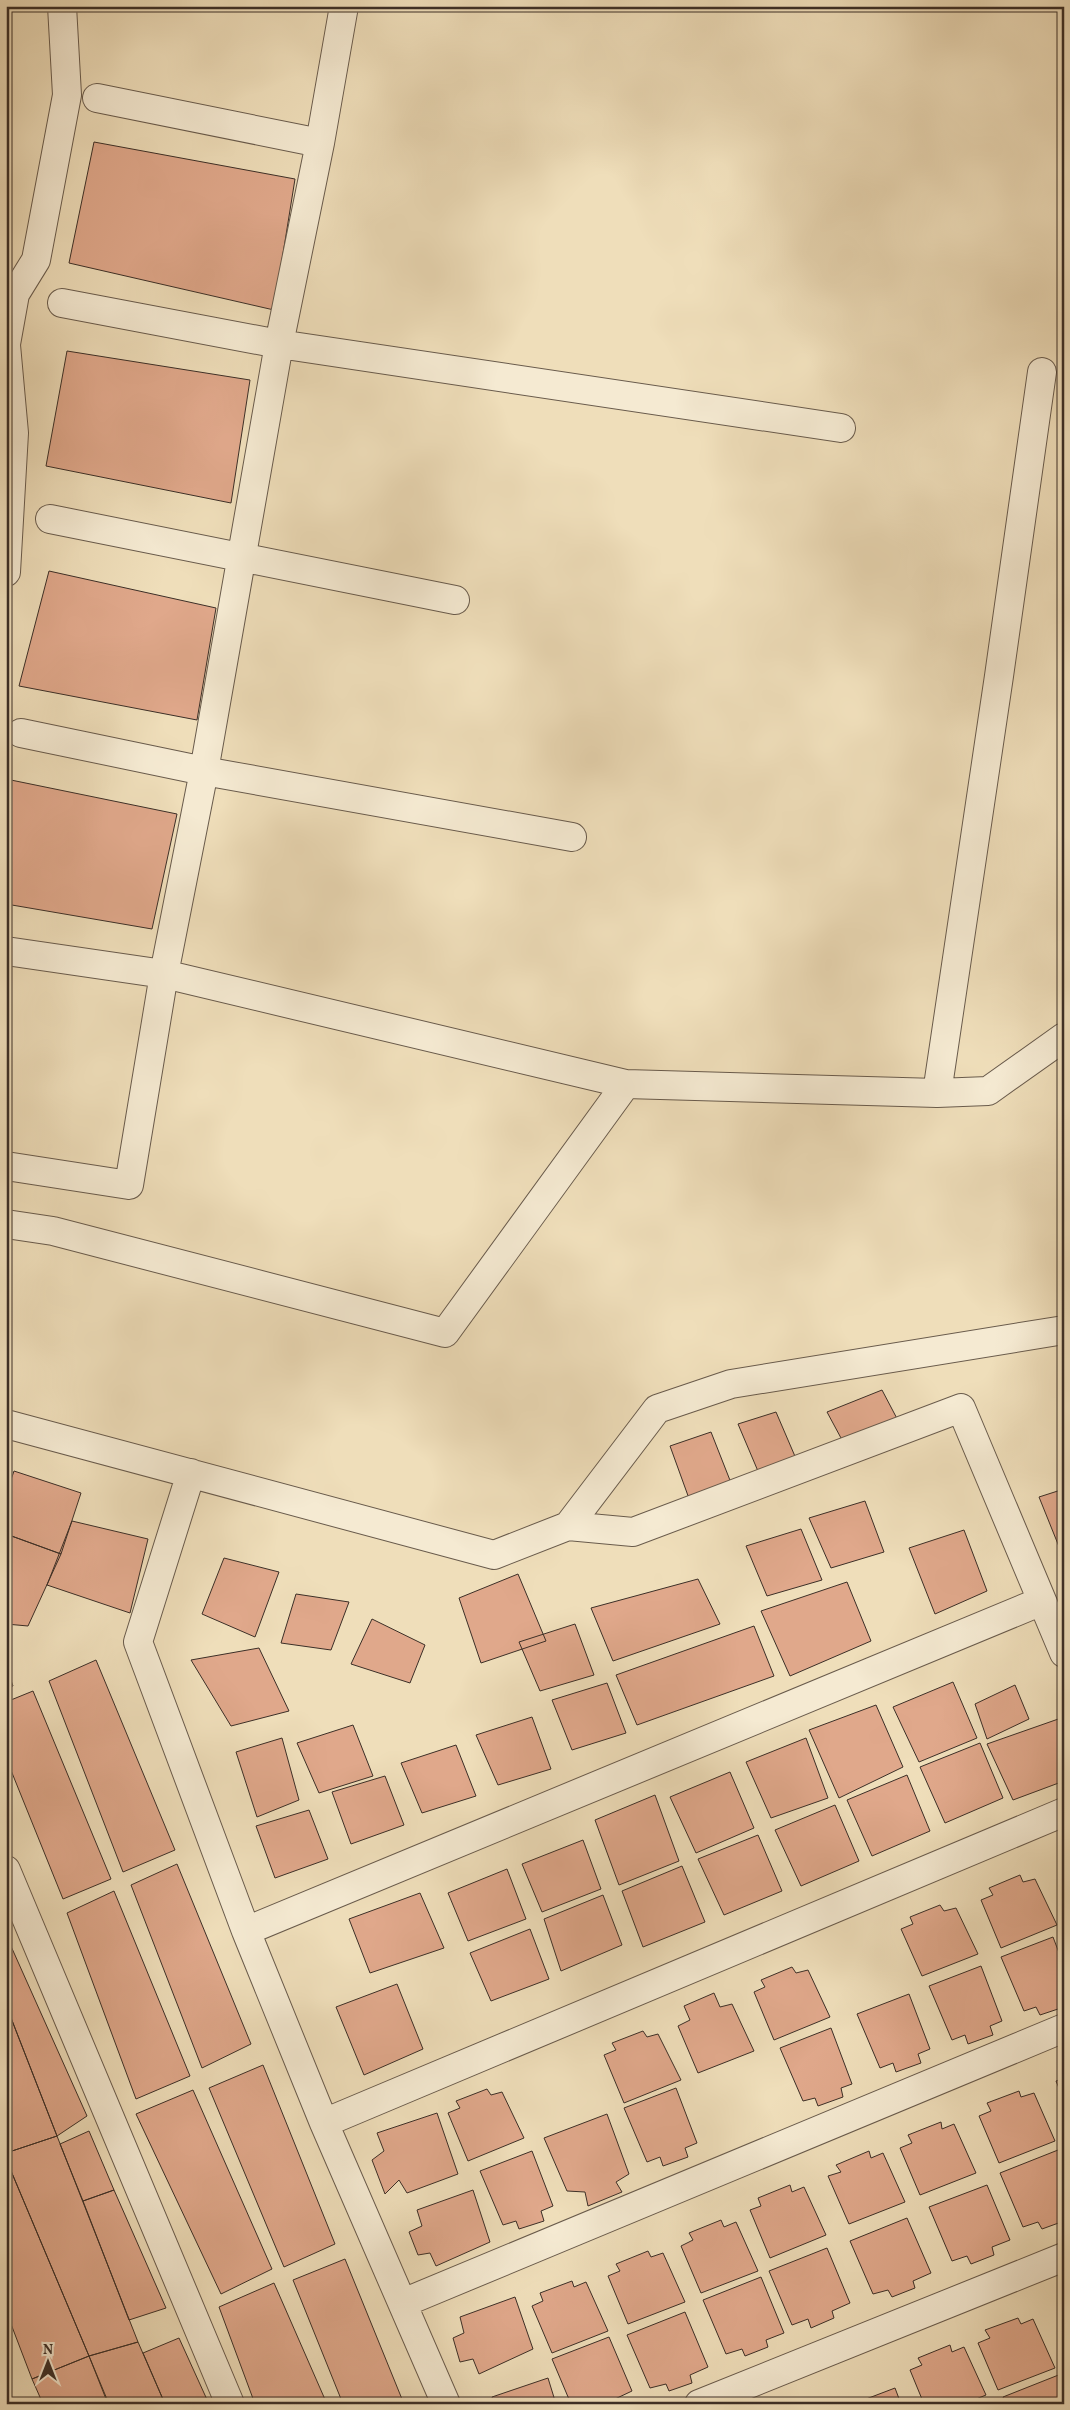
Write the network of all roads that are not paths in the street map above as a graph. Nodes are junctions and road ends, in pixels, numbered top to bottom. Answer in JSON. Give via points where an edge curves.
{"nodes":[{"id":1,"x":62,"y":6,"type":"edge"},
{"id":2,"x":344,"y":6,"type":"edge"},
{"id":3,"x":97,"y":98,"type":"dead end"},
{"id":4,"x":320,"y":144,"type":"junction"},
{"id":5,"x":62,"y":303,"type":"dead end"},
{"id":6,"x":279,"y":344,"type":"junction"},
{"id":7,"x":6,"y":345,"type":"edge"},
{"id":8,"x":1042,"y":372,"type":"dead end"},
{"id":9,"x":840,"y":428,"type":"dead end"},
{"id":10,"x":50,"y":519,"type":"dead end"},
{"id":11,"x":243,"y":556,"type":"junction"},
{"id":12,"x":6,"y":572,"type":"edge"},
{"id":13,"x":455,"y":600,"type":"dead end"},
{"id":14,"x":21,"y":733,"type":"dead end"},
{"id":15,"x":204,"y":771,"type":"junction"},
{"id":16,"x":572,"y":837,"type":"dead end"},
{"id":17,"x":6,"y":950,"type":"edge"},
{"id":18,"x":164,"y":974,"type":"junction"},
{"id":19,"x":1064,"y":1037,"type":"edge"},
{"id":20,"x":626,"y":1084,"type":"junction"},
{"id":21,"x":937,"y":1093,"type":"junction"},
{"id":22,"x":6,"y":1166,"type":"edge"},
{"id":23,"x":6,"y":1224,"type":"edge"},
{"id":24,"x":1064,"y":1330,"type":"edge"},
{"id":25,"x":6,"y":1424,"type":"edge"},
{"id":26,"x":192,"y":1473,"type":"junction"},
{"id":27,"x":568,"y":1526,"type":"junction"},
{"id":28,"x":1042,"y":1601,"type":"junction"},
{"id":29,"x":1064,"y":1653,"type":"edge"},
{"id":30,"x":1064,"y":1812,"type":"edge"},
{"id":31,"x":6,"y":1870,"type":"edge"},
{"id":32,"x":246,"y":1930,"type":"junction"},
{"id":33,"x":1064,"y":2028,"type":"edge"},
{"id":34,"x":324,"y":2124,"type":"junction"},
{"id":35,"x":1064,"y":2257,"type":"edge"},
{"id":36,"x":403,"y":2303,"type":"junction"},
{"id":37,"x":230,"y":2404,"type":"edge"},
{"id":38,"x":446,"y":2404,"type":"edge"},
{"id":39,"x":699,"y":2404,"type":"edge"}],
"edges":[{"from":1,"to":7,"type":"street","via":[[67,95],[36,260],[15,294]]},
{"from":2,"to":4,"type":"street"},
{"from":3,"to":4,"type":"street"},
{"from":4,"to":6,"type":"street"},
{"from":5,"to":6,"type":"street"},
{"from":6,"to":9,"type":"street"},
{"from":6,"to":11,"type":"street"},
{"from":7,"to":12,"type":"street","via":[[14,434]]},
{"from":8,"to":21,"type":"street"},
{"from":10,"to":11,"type":"street"},
{"from":11,"to":13,"type":"street"},
{"from":11,"to":15,"type":"street"},
{"from":14,"to":15,"type":"street"},
{"from":15,"to":16,"type":"street"},
{"from":15,"to":18,"type":"street"},
{"from":17,"to":18,"type":"street"},
{"from":18,"to":20,"type":"street"},
{"from":18,"to":22,"type":"street","via":[[129,1185]]},
{"from":19,"to":21,"type":"street","via":[[988,1092]]},
{"from":20,"to":21,"type":"street"},
{"from":20,"to":23,"type":"street","via":[[445,1333],[53,1231]]},
{"from":24,"to":27,"type":"street","via":[[731,1384],[657,1410]]},
{"from":25,"to":26,"type":"street"},
{"from":26,"to":27,"type":"street","via":[[494,1555]]},
{"from":26,"to":32,"type":"street","via":[[138,1642]]},
{"from":27,"to":28,"type":"street","via":[[633,1532],[961,1408]]},
{"from":28,"to":29,"type":"street"},
{"from":28,"to":32,"type":"street"},
{"from":30,"to":34,"type":"street"},
{"from":31,"to":37,"type":"street"},
{"from":32,"to":34,"type":"street"},
{"from":33,"to":36,"type":"street"},
{"from":34,"to":36,"type":"street"},
{"from":35,"to":39,"type":"street"},
{"from":36,"to":38,"type":"street"}]}
